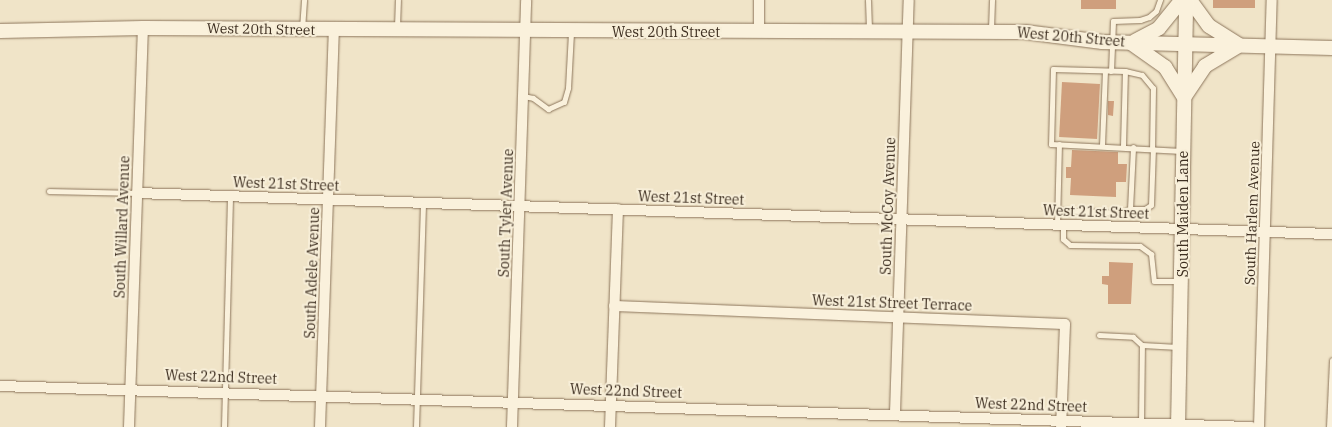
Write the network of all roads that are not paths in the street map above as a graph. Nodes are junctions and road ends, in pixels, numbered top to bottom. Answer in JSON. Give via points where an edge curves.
{"nodes":[{"id":1,"x":304,"y":0,"type":"edge"},
{"id":2,"x":398,"y":0,"type":"edge"},
{"id":3,"x":526,"y":0,"type":"edge"},
{"id":4,"x":759,"y":0,"type":"edge"},
{"id":5,"x":868,"y":0,"type":"edge"},
{"id":6,"x":909,"y":0,"type":"edge"},
{"id":7,"x":992,"y":0,"type":"edge"},
{"id":8,"x":1160,"y":0,"type":"edge"},
{"id":9,"x":1182,"y":0,"type":"edge"},
{"id":10,"x":1188,"y":0,"type":"edge"},
{"id":11,"x":1272,"y":0,"type":"edge"},
{"id":12,"x":143,"y":28,"type":"junction"},
{"id":13,"x":302,"y":29,"type":"junction"},
{"id":14,"x":334,"y":30,"type":"junction"},
{"id":15,"x":397,"y":30,"type":"junction"},
{"id":16,"x":0,"y":31,"type":"edge"},
{"id":17,"x":525,"y":32,"type":"junction"},
{"id":18,"x":571,"y":32,"type":"junction"},
{"id":19,"x":759,"y":32,"type":"junction"},
{"id":20,"x":869,"y":32,"type":"junction"},
{"id":21,"x":908,"y":32,"type":"junction"},
{"id":22,"x":991,"y":32,"type":"junction"},
{"id":23,"x":1112,"y":42,"type":"junction"},
{"id":24,"x":1130,"y":42,"type":"junction"},
{"id":25,"x":1185,"y":44,"type":"junction"},
{"id":26,"x":1240,"y":46,"type":"junction"},
{"id":27,"x":1271,"y":47,"type":"junction"},
{"id":28,"x":1332,"y":48,"type":"edge"},
{"id":29,"x":1108,"y":71,"type":"junction"},
{"id":30,"x":1125,"y":71,"type":"junction"},
{"id":31,"x":523,"y":96,"type":"junction"},
{"id":32,"x":1184,"y":97,"type":"junction"},
{"id":33,"x":1059,"y":144,"type":"junction"},
{"id":34,"x":1102,"y":145,"type":"junction"},
{"id":35,"x":1123,"y":146,"type":"junction"},
{"id":36,"x":1133,"y":147,"type":"junction"},
{"id":37,"x":1153,"y":149,"type":"junction"},
{"id":38,"x":1182,"y":151,"type":"junction"},
{"id":39,"x":49,"y":191,"type":"dead end"},
{"id":40,"x":137,"y":192,"type":"junction"},
{"id":41,"x":230,"y":196,"type":"junction"},
{"id":42,"x":328,"y":199,"type":"junction"},
{"id":43,"x":423,"y":202,"type":"junction"},
{"id":44,"x":520,"y":206,"type":"junction"},
{"id":45,"x":618,"y":208,"type":"junction"},
{"id":46,"x":1130,"y":209,"type":"junction"},
{"id":47,"x":1057,"y":210,"type":"junction"},
{"id":48,"x":901,"y":219,"type":"junction"},
{"id":49,"x":1060,"y":225,"type":"junction"},
{"id":50,"x":1182,"y":228,"type":"junction"},
{"id":51,"x":1265,"y":232,"type":"junction"},
{"id":52,"x":1332,"y":234,"type":"edge"},
{"id":53,"x":1183,"y":282,"type":"junction"},
{"id":54,"x":614,"y":306,"type":"junction"},
{"id":55,"x":898,"y":317,"type":"junction"},
{"id":56,"x":1099,"y":335,"type":"dead end"},
{"id":57,"x":1142,"y":345,"type":"junction"},
{"id":58,"x":1181,"y":347,"type":"junction"},
{"id":59,"x":1332,"y":360,"type":"edge"},
{"id":60,"x":0,"y":386,"type":"edge"},
{"id":61,"x":130,"y":388,"type":"junction"},
{"id":62,"x":225,"y":391,"type":"junction"},
{"id":63,"x":321,"y":394,"type":"junction"},
{"id":64,"x":417,"y":397,"type":"junction"},
{"id":65,"x":514,"y":400,"type":"junction"},
{"id":66,"x":611,"y":404,"type":"junction"},
{"id":67,"x":895,"y":413,"type":"junction"},
{"id":68,"x":1030,"y":422,"type":"edge"},
{"id":69,"x":1062,"y":423,"type":"edge"},
{"id":70,"x":1134,"y":424,"type":"edge"},
{"id":71,"x":1178,"y":426,"type":"edge"},
{"id":72,"x":129,"y":427,"type":"edge"},
{"id":73,"x":224,"y":427,"type":"edge"},
{"id":74,"x":320,"y":427,"type":"edge"},
{"id":75,"x":416,"y":427,"type":"edge"},
{"id":76,"x":512,"y":427,"type":"edge"},
{"id":77,"x":610,"y":427,"type":"edge"},
{"id":78,"x":1251,"y":427,"type":"edge"},
{"id":79,"x":1258,"y":427,"type":"edge"},
{"id":80,"x":1329,"y":427,"type":"edge"}],
"edges":[{"from":1,"to":13,"type":"lane"},
{"from":2,"to":15,"type":"lane"},
{"from":3,"to":17,"type":"street","name":"South Tyler Avenue"},
{"from":4,"to":19,"type":"street"},
{"from":5,"to":20,"type":"lane"},
{"from":6,"to":21,"type":"street","name":"South McCoy Avenue"},
{"from":7,"to":22,"type":"lane"},
{"from":8,"to":23,"type":"lane","via":[[1156,12],[1149,17],[1113,21]]},
{"from":9,"to":24,"type":"main road","via":[[1155,32]]},
{"from":10,"to":25,"type":"main road","name":"South Maiden Lane"},
{"from":10,"to":26,"type":"main road","via":[[1209,26]]},
{"from":11,"to":27,"type":"street","name":"South Harlem Avenue"},
{"from":12,"to":13,"type":"main road","name":"West 20th Street"},
{"from":12,"to":16,"type":"main road","name":"West 20th Street"},
{"from":12,"to":40,"type":"street","name":"South Willard Avenue"},
{"from":13,"to":14,"type":"main road","name":"West 20th Street"},
{"from":14,"to":15,"type":"main road","name":"West 20th Street"},
{"from":14,"to":42,"type":"street","name":"South Adele Avenue"},
{"from":15,"to":17,"type":"main road","name":"West 20th Street"},
{"from":17,"to":18,"type":"main road","name":"West 20th Street"},
{"from":17,"to":31,"type":"street","name":"South Tyler Avenue"},
{"from":18,"to":19,"type":"main road","name":"West 20th Street"},
{"from":18,"to":31,"type":"lane","via":[[568,88],[564,102],[548,109],[533,98]]},
{"from":19,"to":20,"type":"main road","name":"West 20th Street"},
{"from":20,"to":21,"type":"main road","name":"West 20th Street"},
{"from":21,"to":22,"type":"main road","name":"West 20th Street"},
{"from":21,"to":48,"type":"street","name":"South McCoy Avenue"},
{"from":22,"to":23,"type":"main road","name":"West 20th Street","via":[[1025,32]]},
{"from":23,"to":24,"type":"main road","name":"West 20th Street"},
{"from":23,"to":29,"type":"lane"},
{"from":24,"to":25,"type":"main road","name":"West 20th Street"},
{"from":24,"to":32,"type":"main road","via":[[1165,67]]},
{"from":25,"to":26,"type":"main road","name":"West 20th Street"},
{"from":25,"to":32,"type":"main road","name":"South Maiden Lane"},
{"from":26,"to":27,"type":"main road","name":"West 20th Street"},
{"from":26,"to":32,"type":"main road","via":[[1205,66]]},
{"from":27,"to":28,"type":"main road","name":"West 20th Street"},
{"from":27,"to":51,"type":"street","name":"South Harlem Avenue"},
{"from":29,"to":30,"type":"lane"},
{"from":29,"to":33,"type":"lane","via":[[1053,68],[1051,144]]},
{"from":29,"to":34,"type":"lane"},
{"from":30,"to":35,"type":"lane"},
{"from":30,"to":37,"type":"lane","via":[[1142,75],[1153,88]]},
{"from":31,"to":44,"type":"street","name":"South Tyler Avenue"},
{"from":32,"to":38,"type":"main road","name":"South Maiden Lane"},
{"from":33,"to":34,"type":"lane"},
{"from":33,"to":47,"type":"lane"},
{"from":34,"to":35,"type":"lane"},
{"from":35,"to":36,"type":"lane"},
{"from":36,"to":37,"type":"lane"},
{"from":36,"to":46,"type":"lane"},
{"from":37,"to":38,"type":"lane"},
{"from":37,"to":46,"type":"lane","via":[[1151,205],[1147,209]]},
{"from":38,"to":50,"type":"main road","name":"South Maiden Lane"},
{"from":39,"to":40,"type":"lane","name":"West 21st Street"},
{"from":40,"to":41,"type":"street","name":"West 21st Street"},
{"from":40,"to":61,"type":"street","name":"South Willard Avenue"},
{"from":41,"to":42,"type":"street","name":"West 21st Street"},
{"from":41,"to":62,"type":"lane"},
{"from":42,"to":43,"type":"street","name":"West 21st Street"},
{"from":42,"to":63,"type":"street","name":"South Adele Avenue"},
{"from":43,"to":44,"type":"street","name":"West 21st Street"},
{"from":43,"to":64,"type":"lane"},
{"from":44,"to":45,"type":"street","name":"West 21st Street"},
{"from":44,"to":65,"type":"street","name":"South Tyler Avenue"},
{"from":45,"to":48,"type":"street","name":"West 21st Street"},
{"from":45,"to":54,"type":"street"},
{"from":46,"to":47,"type":"lane","via":[[1121,213]]},
{"from":47,"to":49,"type":"lane"},
{"from":48,"to":49,"type":"street","name":"West 21st Street"},
{"from":48,"to":55,"type":"street","name":"South McCoy Avenue"},
{"from":49,"to":50,"type":"street","name":"West 21st Street"},
{"from":49,"to":53,"type":"lane","via":[[1063,239],[1070,245],[1140,246],[1151,254],[1154,281]]},
{"from":50,"to":51,"type":"street","name":"West 21st Street"},
{"from":50,"to":53,"type":"main road","name":"South Maiden Lane"},
{"from":51,"to":52,"type":"street","name":"West 21st Street"},
{"from":51,"to":79,"type":"street","name":"South Harlem Avenue"},
{"from":53,"to":58,"type":"main road","name":"South Maiden Lane"},
{"from":54,"to":55,"type":"street","name":"West 21st Street Terrace"},
{"from":54,"to":66,"type":"street"},
{"from":55,"to":67,"type":"street","name":"South McCoy Avenue"},
{"from":55,"to":69,"type":"street","name":"West 21st Street Terrace","via":[[1065,324]]},
{"from":56,"to":57,"type":"lane","via":[[1133,337]]},
{"from":57,"to":58,"type":"lane"},
{"from":57,"to":70,"type":"lane"},
{"from":58,"to":71,"type":"main road","name":"South Maiden Lane"},
{"from":59,"to":80,"type":"lane"},
{"from":60,"to":61,"type":"street","name":"West 22nd Street"},
{"from":61,"to":62,"type":"street","name":"West 22nd Street"},
{"from":61,"to":72,"type":"street","name":"South Willard Avenue"},
{"from":62,"to":63,"type":"street","name":"West 22nd Street"},
{"from":62,"to":73,"type":"lane"},
{"from":63,"to":64,"type":"street","name":"West 22nd Street"},
{"from":63,"to":74,"type":"street","name":"South Adele Avenue"},
{"from":64,"to":65,"type":"street","name":"West 22nd Street"},
{"from":64,"to":75,"type":"lane"},
{"from":65,"to":66,"type":"street","name":"West 22nd Street"},
{"from":65,"to":76,"type":"street","name":"South Tyler Avenue"},
{"from":66,"to":67,"type":"street","name":"West 22nd Street"},
{"from":66,"to":77,"type":"street"},
{"from":67,"to":68,"type":"street","name":"West 22nd Street"},
{"from":68,"to":69,"type":"street","name":"West 22nd Street"},
{"from":69,"to":70,"type":"street","name":"West 22nd Street"},
{"from":70,"to":71,"type":"street","name":"West 22nd Street"},
{"from":71,"to":78,"type":"street","name":"West 22nd Street"}]}
